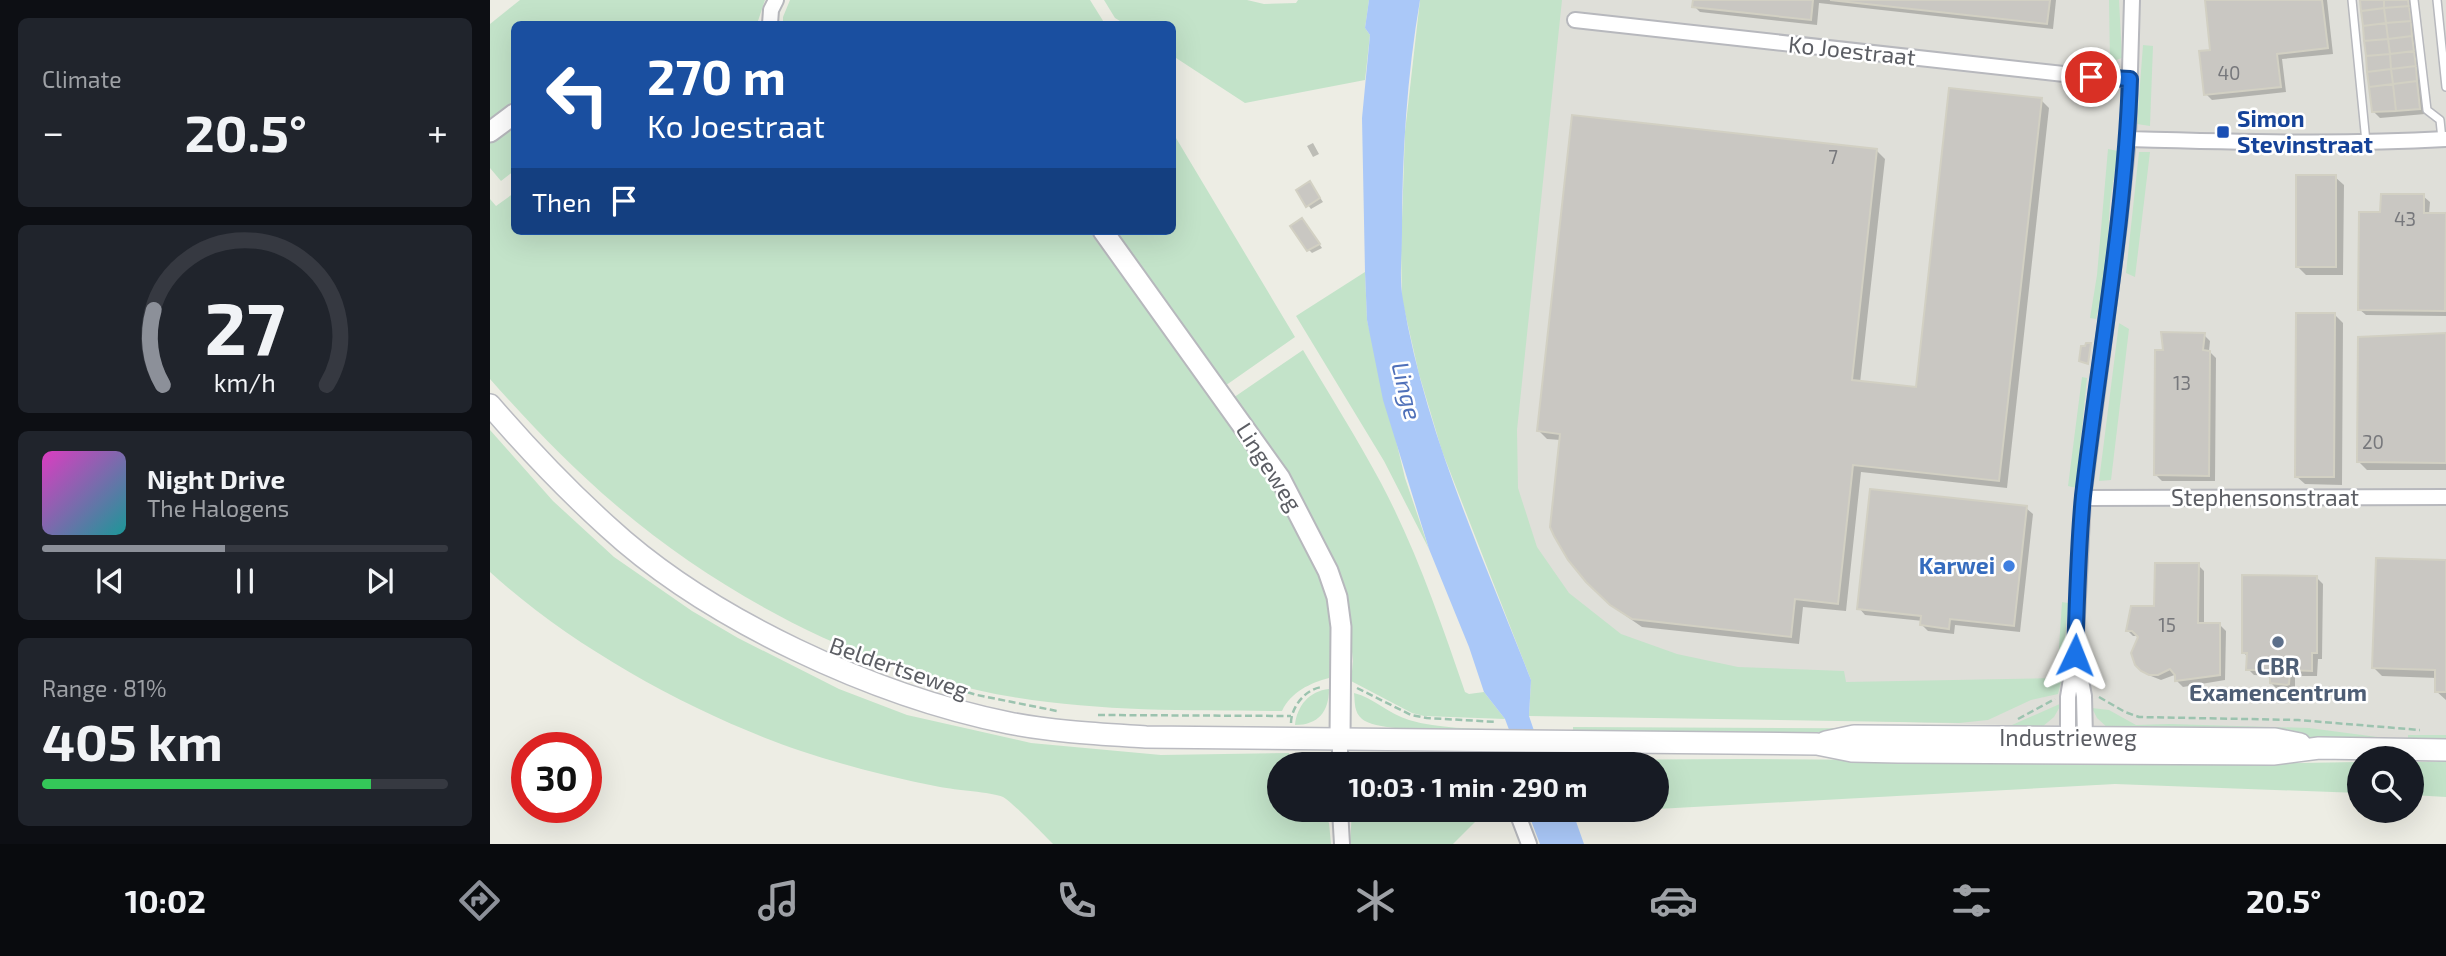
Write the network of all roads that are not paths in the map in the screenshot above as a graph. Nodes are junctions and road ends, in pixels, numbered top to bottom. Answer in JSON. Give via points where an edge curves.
{"nodes":[{"id":1,"x":776,"y":0,"type":"edge"},
{"id":2,"x":2132,"y":0,"type":"edge"},
{"id":3,"x":2352,"y":0,"type":"edge"},
{"id":4,"x":2414,"y":0,"type":"edge"},
{"id":5,"x":2437,"y":0,"type":"edge"},
{"id":6,"x":1575,"y":20,"type":"dead end"},
{"id":7,"x":769,"y":21,"type":"edge"},
{"id":8,"x":2130,"y":79,"type":"junction"},
{"id":9,"x":2446,"y":87,"type":"edge"},
{"id":10,"x":2446,"y":112,"type":"edge"},
{"id":11,"x":511,"y":116,"type":"edge"},
{"id":12,"x":2440,"y":120,"type":"junction"},
{"id":13,"x":490,"y":132,"type":"edge"},
{"id":14,"x":2128,"y":139,"type":"junction"},
{"id":15,"x":2444,"y":139,"type":"edge"},
{"id":16,"x":2366,"y":143,"type":"junction"},
{"id":17,"x":1106,"y":235,"type":"edge"},
{"id":18,"x":490,"y":405,"type":"edge"},
{"id":19,"x":2446,"y":497,"type":"edge"},
{"id":20,"x":2083,"y":498,"type":"junction"},
{"id":21,"x":1340,"y":738,"type":"junction"},
{"id":22,"x":2077,"y":743,"type":"junction"},
{"id":23,"x":2446,"y":750,"type":"edge"},
{"id":24,"x":1340,"y":752,"type":"edge"},
{"id":25,"x":1341,"y":822,"type":"edge"},
{"id":26,"x":1521,"y":822,"type":"edge"},
{"id":27,"x":1342,"y":844,"type":"edge"},
{"id":28,"x":1529,"y":844,"type":"edge"}],
"edges":[{"from":1,"to":7,"type":"street"},
{"from":2,"to":8,"type":"street"},
{"from":3,"to":16,"type":"lane"},
{"from":4,"to":12,"type":"lane","via":[[2427,110]]},
{"from":5,"to":9,"type":"lane"},
{"from":6,"to":8,"type":"street","name":"Ko Joestraat"},
{"from":8,"to":14,"type":"street"},
{"from":10,"to":12,"type":"lane"},
{"from":11,"to":13,"type":"street"},
{"from":12,"to":15,"type":"lane"},
{"from":14,"to":16,"type":"street"},
{"from":14,"to":20,"type":"street"},
{"from":15,"to":16,"type":"street"},
{"from":17,"to":21,"type":"street","name":"Lingeweg","via":[[1280,478],[1328,571],[1341,626]]},
{"from":18,"to":21,"type":"main road","name":"Beldertseweg","via":[[555,477],[656,566],[732,617],[868,680],[956,710],[1076,733]]},
{"from":19,"to":20,"type":"street","name":"Stephensonstraat"},
{"from":20,"to":22,"type":"street","via":[[2075,655],[2082,679]]},
{"from":21,"to":22,"type":"main road","name":"Industrieweg","via":[[1817,744],[1852,751]]},
{"from":21,"to":24,"type":"street"},
{"from":22,"to":23,"type":"main road","name":"Industrieweg","via":[[2273,754],[2319,748]]},
{"from":25,"to":27,"type":"street"},
{"from":26,"to":28,"type":"street"}]}
